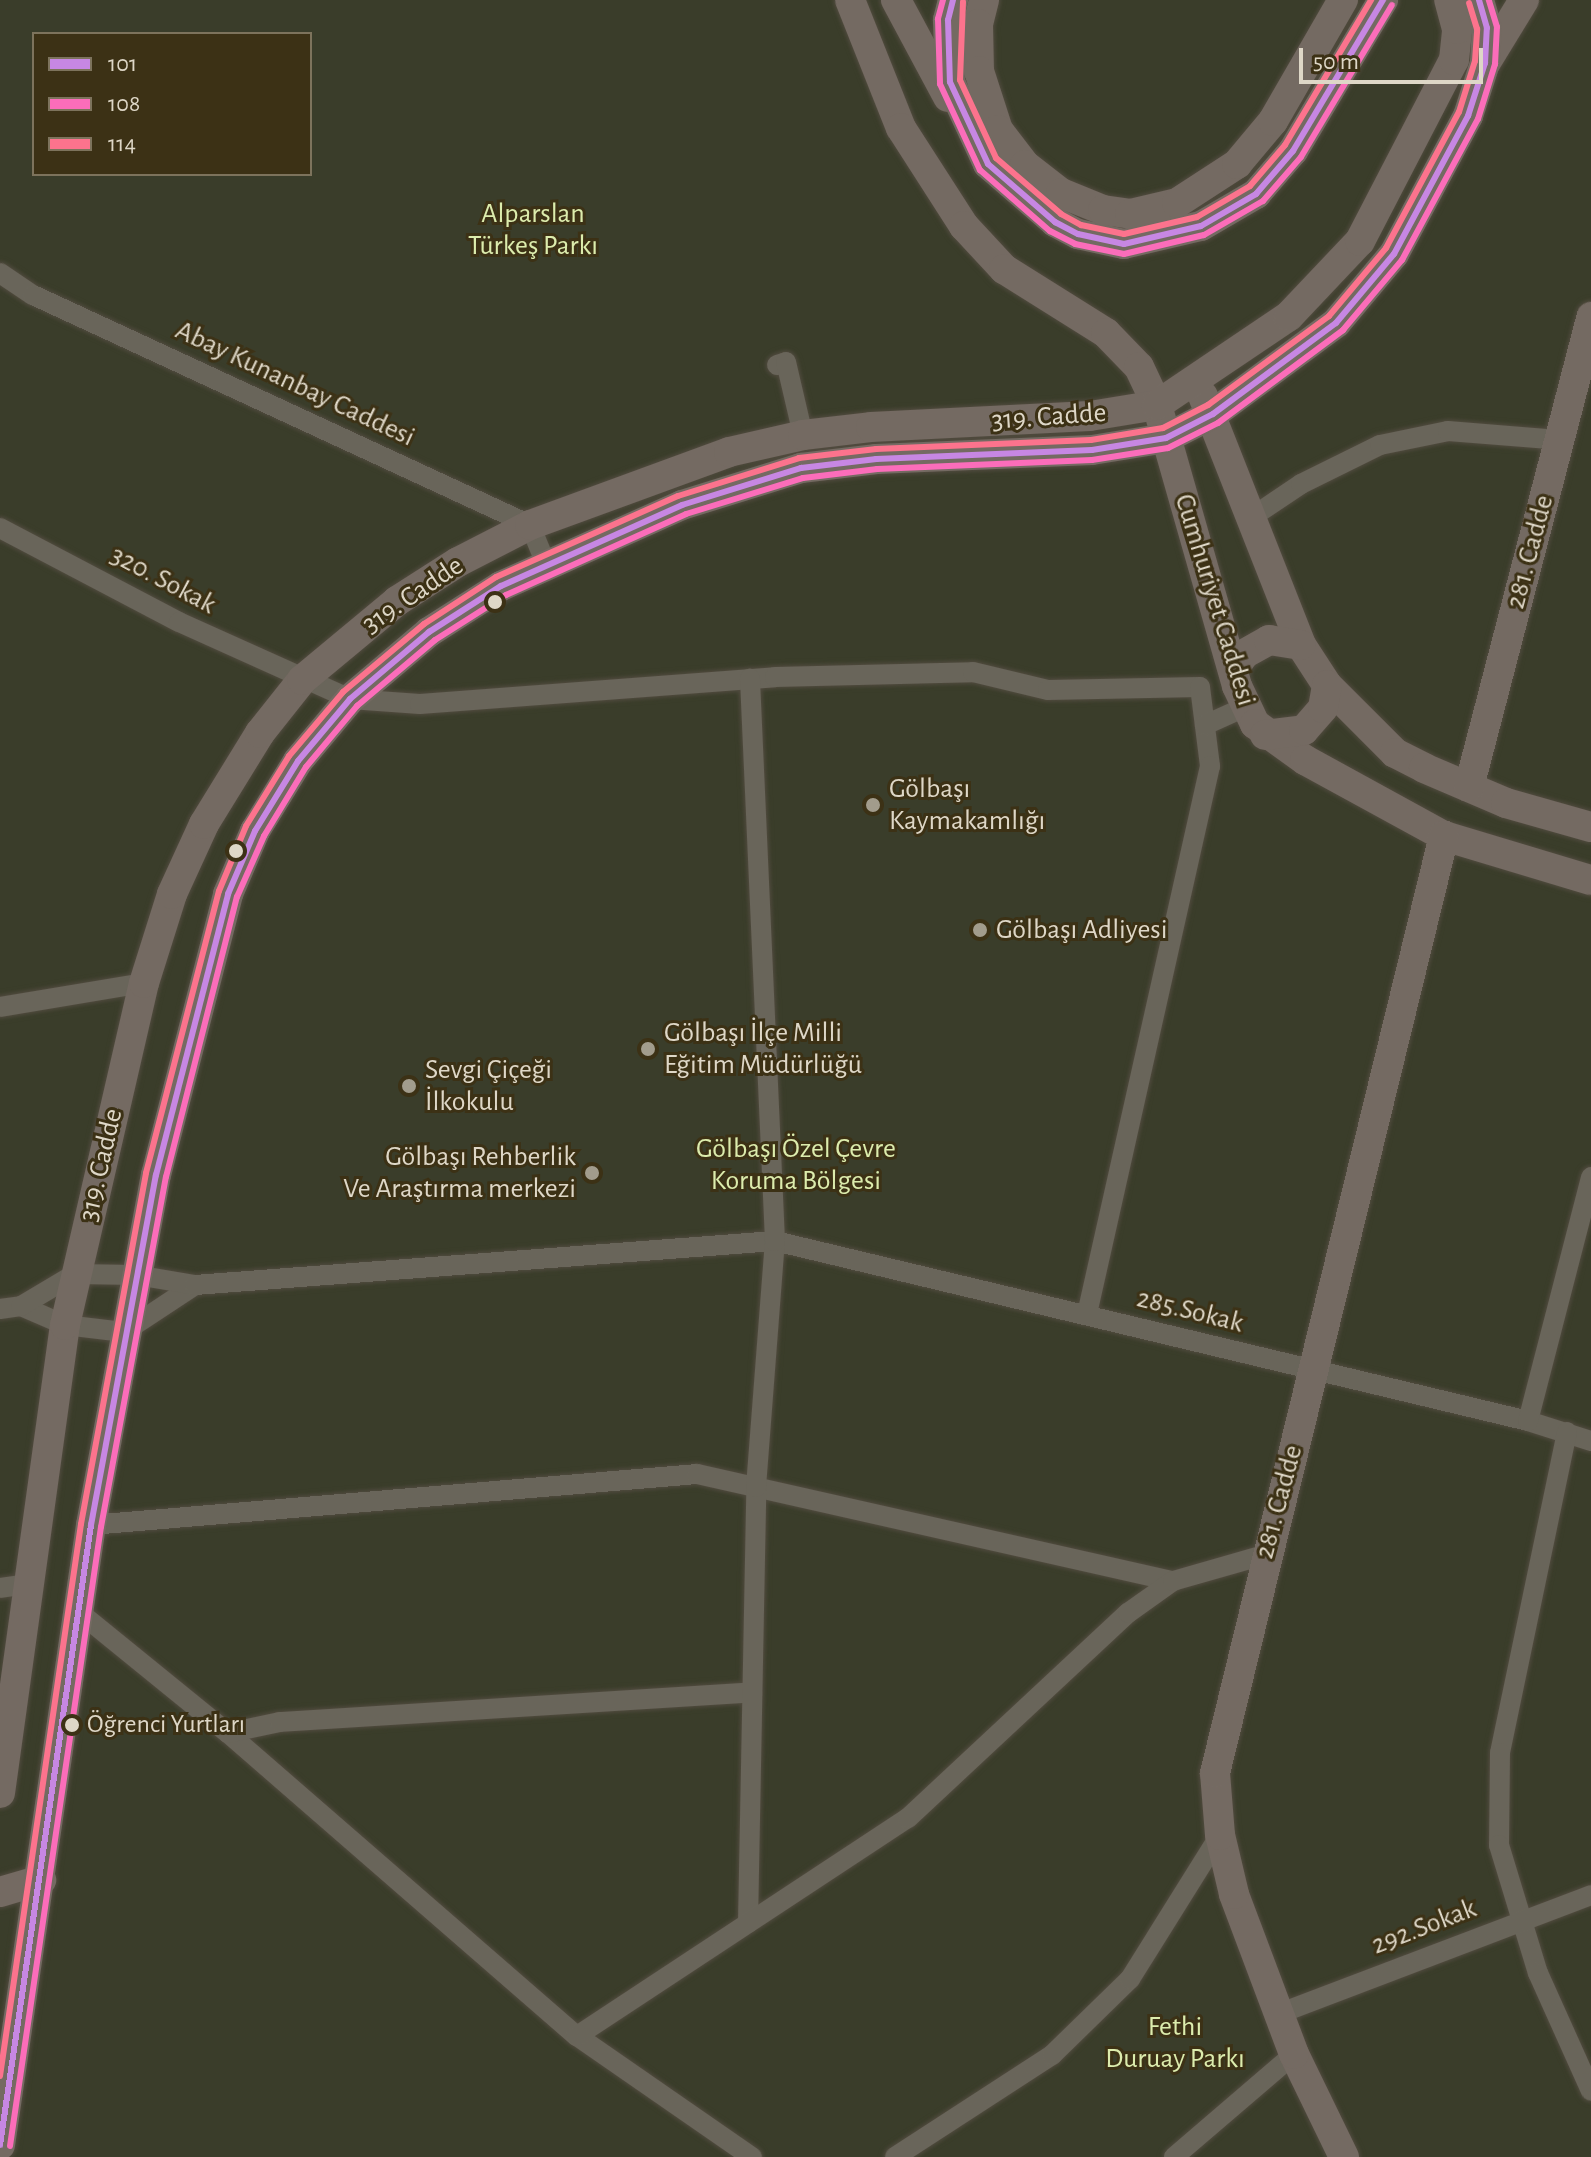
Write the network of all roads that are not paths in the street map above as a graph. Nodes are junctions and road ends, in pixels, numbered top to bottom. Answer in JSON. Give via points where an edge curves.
{"nodes":[{"id":1,"x":850,"y":0,"type":"edge"},
{"id":2,"x":896,"y":0,"type":"edge"},
{"id":3,"x":953,"y":0,"type":"edge"},
{"id":4,"x":984,"y":0,"type":"edge"},
{"id":5,"x":1343,"y":0,"type":"edge"},
{"id":6,"x":1383,"y":0,"type":"edge"},
{"id":7,"x":1524,"y":0,"type":"edge"},
{"id":8,"x":1461,"y":4,"type":"edge"},
{"id":9,"x":1485,"y":63,"type":"junction"},
{"id":10,"x":958,"y":108,"type":"junction"},
{"id":11,"x":0,"y":273,"type":"edge"},
{"id":12,"x":1591,"y":317,"type":"edge"},
{"id":13,"x":777,"y":365,"type":"dead end"},
{"id":14,"x":1194,"y":381,"type":"junction"},
{"id":15,"x":1157,"y":405,"type":"junction"},
{"id":16,"x":1213,"y":414,"type":"junction"},
{"id":17,"x":803,"y":435,"type":"junction"},
{"id":18,"x":1166,"y":438,"type":"junction"},
{"id":19,"x":1559,"y":440,"type":"junction"},
{"id":20,"x":1249,"y":519,"type":"junction"},
{"id":21,"x":530,"y":525,"type":"junction"},
{"id":22,"x":0,"y":528,"type":"edge"},
{"id":23,"x":546,"y":564,"type":"junction"},
{"id":24,"x":1301,"y":645,"type":"junction"},
{"id":25,"x":1233,"y":670,"type":"junction"},
{"id":26,"x":750,"y":679,"type":"junction"},
{"id":27,"x":302,"y":680,"type":"junction"},
{"id":28,"x":1327,"y":685,"type":"junction"},
{"id":29,"x":350,"y":699,"type":"junction"},
{"id":30,"x":1245,"y":707,"type":"junction"},
{"id":31,"x":1205,"y":725,"type":"junction"},
{"id":32,"x":1265,"y":735,"type":"junction"},
{"id":33,"x":1469,"y":787,"type":"junction"},
{"id":34,"x":1591,"y":827,"type":"edge"},
{"id":35,"x":1444,"y":836,"type":"junction"},
{"id":36,"x":1591,"y":880,"type":"edge"},
{"id":37,"x":144,"y":983,"type":"junction"},
{"id":38,"x":0,"y":1007,"type":"edge"},
{"id":39,"x":1591,"y":1177,"type":"edge"},
{"id":40,"x":775,"y":1241,"type":"junction"},
{"id":41,"x":75,"y":1274,"type":"junction"},
{"id":42,"x":136,"y":1275,"type":"junction"},
{"id":43,"x":195,"y":1285,"type":"junction"},
{"id":44,"x":21,"y":1306,"type":"junction"},
{"id":45,"x":0,"y":1309,"type":"edge"},
{"id":46,"x":1087,"y":1314,"type":"junction"},
{"id":47,"x":65,"y":1325,"type":"junction"},
{"id":48,"x":124,"y":1332,"type":"junction"},
{"id":49,"x":1315,"y":1370,"type":"junction"},
{"id":50,"x":1528,"y":1421,"type":"junction"},
{"id":51,"x":1567,"y":1432,"type":"junction"},
{"id":52,"x":1591,"y":1441,"type":"edge"},
{"id":53,"x":756,"y":1487,"type":"junction"},
{"id":54,"x":91,"y":1525,"type":"junction"},
{"id":55,"x":1264,"y":1555,"type":"junction"},
{"id":56,"x":1173,"y":1581,"type":"junction"},
{"id":57,"x":14,"y":1586,"type":"edge"},
{"id":58,"x":79,"y":1612,"type":"junction"},
{"id":59,"x":752,"y":1692,"type":"junction"},
{"id":60,"x":228,"y":1733,"type":"junction"},
{"id":61,"x":0,"y":1793,"type":"edge"},
{"id":62,"x":1220,"y":1835,"type":"junction"},
{"id":63,"x":41,"y":1880,"type":"junction"},
{"id":64,"x":0,"y":1892,"type":"edge"},
{"id":65,"x":1591,"y":1895,"type":"edge"},
{"id":66,"x":1522,"y":1919,"type":"junction"},
{"id":67,"x":748,"y":1923,"type":"junction"},
{"id":68,"x":1278,"y":2014,"type":"junction"},
{"id":69,"x":577,"y":2036,"type":"junction"},
{"id":70,"x":1294,"y":2054,"type":"junction"},
{"id":71,"x":1591,"y":2091,"type":"edge"},
{"id":72,"x":0,"y":2145,"type":"edge"},
{"id":73,"x":752,"y":2157,"type":"edge"},
{"id":74,"x":895,"y":2157,"type":"edge"},
{"id":75,"x":1174,"y":2157,"type":"edge"},
{"id":76,"x":1344,"y":2157,"type":"edge"}],
"edges":[{"from":1,"to":15,"type":"street","name":"Cumhuriyet Caddesi","via":[[901,128],[938,192],[1004,269],[1116,342],[1139,367]]},
{"from":2,"to":10,"type":"street","via":[[937,85]]},
{"from":3,"to":10,"type":"street","via":[[948,50]]},
{"from":4,"to":5,"type":"street","via":[[978,24],[979,71],[998,130],[1025,165],[1061,193],[1094,208],[1130,214],[1177,203],[1237,164],[1273,121]]},
{"from":6,"to":10,"type":"street","via":[[1278,171],[1226,214],[1176,235],[1124,244],[1078,234],[1055,222],[988,164]]},
{"from":7,"to":9,"type":"street","name":"319. Cadde"},
{"from":8,"to":9,"type":"street","name":"319. Cadde","via":[[1487,28]]},
{"from":8,"to":14,"type":"street","name":"319. Cadde","via":[[1454,60],[1388,196],[1360,241],[1289,316]]},
{"from":9,"to":16,"type":"street","name":"319. Cadde","via":[[1468,116],[1381,274],[1301,354]]},
{"from":11,"to":21,"type":"street","name":"Abay Kunanbay Caddesi","via":[[33,295]]},
{"from":12,"to":19,"type":"street","name":"281. Cadde"},
{"from":13,"to":17,"type":"street","via":[[786,362]]},
{"from":14,"to":15,"type":"street","name":"319. Cadde"},
{"from":14,"to":16,"type":"street","name":"Cumhuriyet Caddesi"},
{"from":15,"to":17,"type":"street","name":"319. Cadde","via":[[1090,416]]},
{"from":15,"to":18,"type":"street","name":"Cumhuriyet Caddesi"},
{"from":16,"to":18,"type":"street","name":"319. Cadde"},
{"from":16,"to":20,"type":"street","name":"Cumhuriyet Caddesi"},
{"from":17,"to":21,"type":"street","name":"319. Cadde","via":[[729,452]]},
{"from":18,"to":23,"type":"street","name":"319. Cadde","via":[[1092,450],[876,459],[801,468],[682,505]]},
{"from":18,"to":25,"type":"street","name":"Cumhuriyet Caddesi"},
{"from":19,"to":20,"type":"street","via":[[1448,431],[1380,445],[1301,484]]},
{"from":19,"to":33,"type":"street","name":"281. Cadde"},
{"from":20,"to":24,"type":"street","name":"Cumhuriyet Caddesi"},
{"from":21,"to":23,"type":"street"},
{"from":21,"to":27,"type":"street","name":"319. Cadde","via":[[397,601]]},
{"from":22,"to":27,"type":"street","name":"320. Sokak"},
{"from":23,"to":29,"type":"street","name":"319. Cadde","via":[[429,632]]},
{"from":24,"to":25,"type":"street","via":[[1277,639],[1256,645]]},
{"from":24,"to":28,"type":"street","name":"Cumhuriyet Caddesi"},
{"from":25,"to":30,"type":"street","name":"Cumhuriyet Caddesi"},
{"from":26,"to":29,"type":"street","name":"320. Sokak","via":[[420,704]]},
{"from":26,"to":31,"type":"street","name":"320. Sokak","via":[[973,672],[1048,690],[1200,687]]},
{"from":26,"to":40,"type":"street"},
{"from":27,"to":29,"type":"street","name":"320. Sokak"},
{"from":27,"to":37,"type":"street","name":"319. Cadde","via":[[260,733],[204,824],[172,894]]},
{"from":28,"to":32,"type":"street","via":[[1323,708],[1304,730]]},
{"from":28,"to":33,"type":"street","name":"Cumhuriyet Caddesi","via":[[1395,753]]},
{"from":29,"to":42,"type":"street","name":"319. Cadde","via":[[298,761],[255,831],[228,894],[187,1041]]},
{"from":30,"to":31,"type":"street"},
{"from":30,"to":32,"type":"street","name":"Cumhuriyet Caddesi"},
{"from":31,"to":46,"type":"street","via":[[1210,766]]},
{"from":32,"to":35,"type":"street","name":"Cumhuriyet Caddesi"},
{"from":33,"to":34,"type":"street","name":"Cumhuriyet Caddesi"},
{"from":35,"to":36,"type":"street","name":"Cumhuriyet Caddesi"},
{"from":35,"to":49,"type":"street","name":"281. Cadde"},
{"from":37,"to":38,"type":"street"},
{"from":37,"to":41,"type":"street","name":"319. Cadde"},
{"from":39,"to":50,"type":"street"},
{"from":40,"to":43,"type":"street","name":"285.Sokak"},
{"from":40,"to":46,"type":"street","name":"285.Sokak"},
{"from":40,"to":53,"type":"street"},
{"from":41,"to":42,"type":"street","name":"285.Sokak"},
{"from":41,"to":44,"type":"street"},
{"from":41,"to":47,"type":"street","name":"319. Cadde"},
{"from":42,"to":43,"type":"street","name":"285.Sokak"},
{"from":42,"to":48,"type":"street","name":"319. Cadde"},
{"from":43,"to":48,"type":"street"},
{"from":44,"to":45,"type":"street"},
{"from":44,"to":47,"type":"street"},
{"from":46,"to":49,"type":"street","name":"285.Sokak"},
{"from":47,"to":48,"type":"street"},
{"from":47,"to":57,"type":"street","name":"319. Cadde"},
{"from":48,"to":54,"type":"street","name":"319. Cadde"},
{"from":49,"to":50,"type":"street","name":"285.Sokak"},
{"from":49,"to":55,"type":"street","name":"281. Cadde"},
{"from":50,"to":51,"type":"street","name":"285.Sokak"},
{"from":51,"to":52,"type":"street","name":"285.Sokak"},
{"from":51,"to":66,"type":"street","via":[[1500,1753],[1499,1845]]},
{"from":53,"to":54,"type":"street","via":[[697,1474]]},
{"from":53,"to":56,"type":"street"},
{"from":53,"to":59,"type":"street"},
{"from":54,"to":58,"type":"street","name":"319. Cadde"},
{"from":55,"to":56,"type":"street"},
{"from":55,"to":62,"type":"street","name":"281. Cadde","via":[[1215,1773]]},
{"from":56,"to":67,"type":"street","via":[[1128,1613],[908,1818]]},
{"from":57,"to":61,"type":"street","name":"319. Cadde"},
{"from":58,"to":60,"type":"street"},
{"from":58,"to":63,"type":"street","name":"319. Cadde"},
{"from":59,"to":60,"type":"street","via":[[280,1722]]},
{"from":59,"to":67,"type":"street"},
{"from":60,"to":69,"type":"street"},
{"from":62,"to":68,"type":"street","name":"281. Cadde","via":[[1234,1894]]},
{"from":62,"to":74,"type":"street","via":[[1130,1979],[1052,2055]]},
{"from":63,"to":64,"type":"street"},
{"from":63,"to":72,"type":"street","name":"319. Cadde"},
{"from":65,"to":66,"type":"street","name":"292.Sokak"},
{"from":66,"to":68,"type":"street","name":"292.Sokak"},
{"from":66,"to":71,"type":"street","via":[[1538,1973]]},
{"from":67,"to":69,"type":"street"},
{"from":68,"to":70,"type":"street","name":"281. Cadde"},
{"from":69,"to":73,"type":"street"},
{"from":70,"to":75,"type":"street"},
{"from":70,"to":76,"type":"street","name":"281. Cadde"}]}
